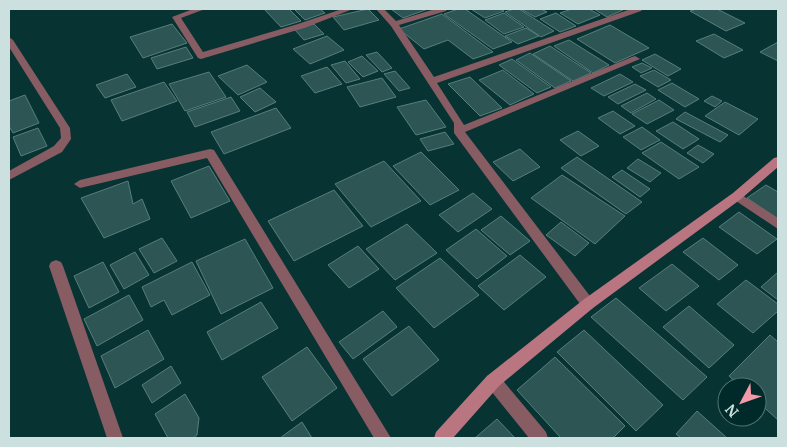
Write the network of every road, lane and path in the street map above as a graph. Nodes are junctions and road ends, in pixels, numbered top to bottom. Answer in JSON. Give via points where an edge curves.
{"nodes":[{"id":1,"x":201,"y":9,"type":"edge"},
{"id":2,"x":349,"y":9,"type":"edge"},
{"id":3,"x":380,"y":9,"type":"edge"},
{"id":4,"x":443,"y":9,"type":"edge"},
{"id":5,"x":638,"y":9,"type":"edge"},
{"id":6,"x":394,"y":24,"type":"junction"},
{"id":7,"x":9,"y":40,"type":"edge"},
{"id":8,"x":635,"y":60,"type":"dead end"},
{"id":9,"x":433,"y":81,"type":"junction"},
{"id":10,"x":458,"y":131,"type":"junction"},
{"id":11,"x":778,"y":161,"type":"edge"},
{"id":12,"x":9,"y":176,"type":"edge"},
{"id":13,"x":80,"y":184,"type":"dead end"},
{"id":14,"x":737,"y":196,"type":"junction"},
{"id":15,"x":778,"y":224,"type":"edge"},
{"id":16,"x":56,"y":266,"type":"dead end"},
{"id":17,"x":588,"y":304,"type":"junction"},
{"id":18,"x":494,"y":382,"type":"junction"},
{"id":19,"x":115,"y":438,"type":"edge"},
{"id":20,"x":383,"y":438,"type":"edge"},
{"id":21,"x":442,"y":438,"type":"edge"},
{"id":22,"x":540,"y":438,"type":"edge"}],
"edges":[{"from":1,"to":2,"type":"street","via":[[176,18],[201,56]]},
{"from":3,"to":6,"type":"street"},
{"from":4,"to":6,"type":"street"},
{"from":5,"to":9,"type":"street"},
{"from":6,"to":9,"type":"street"},
{"from":7,"to":12,"type":"street","via":[[65,128],[66,139],[58,149]]},
{"from":8,"to":10,"type":"street"},
{"from":9,"to":10,"type":"street","via":[[459,123]]},
{"from":10,"to":17,"type":"street"},
{"from":11,"to":14,"type":"main road"},
{"from":13,"to":20,"type":"street","via":[[210,153]]},
{"from":14,"to":15,"type":"street"},
{"from":14,"to":17,"type":"main road"},
{"from":16,"to":19,"type":"street"},
{"from":17,"to":18,"type":"main road"},
{"from":18,"to":21,"type":"main road"},
{"from":18,"to":22,"type":"street"}]}
